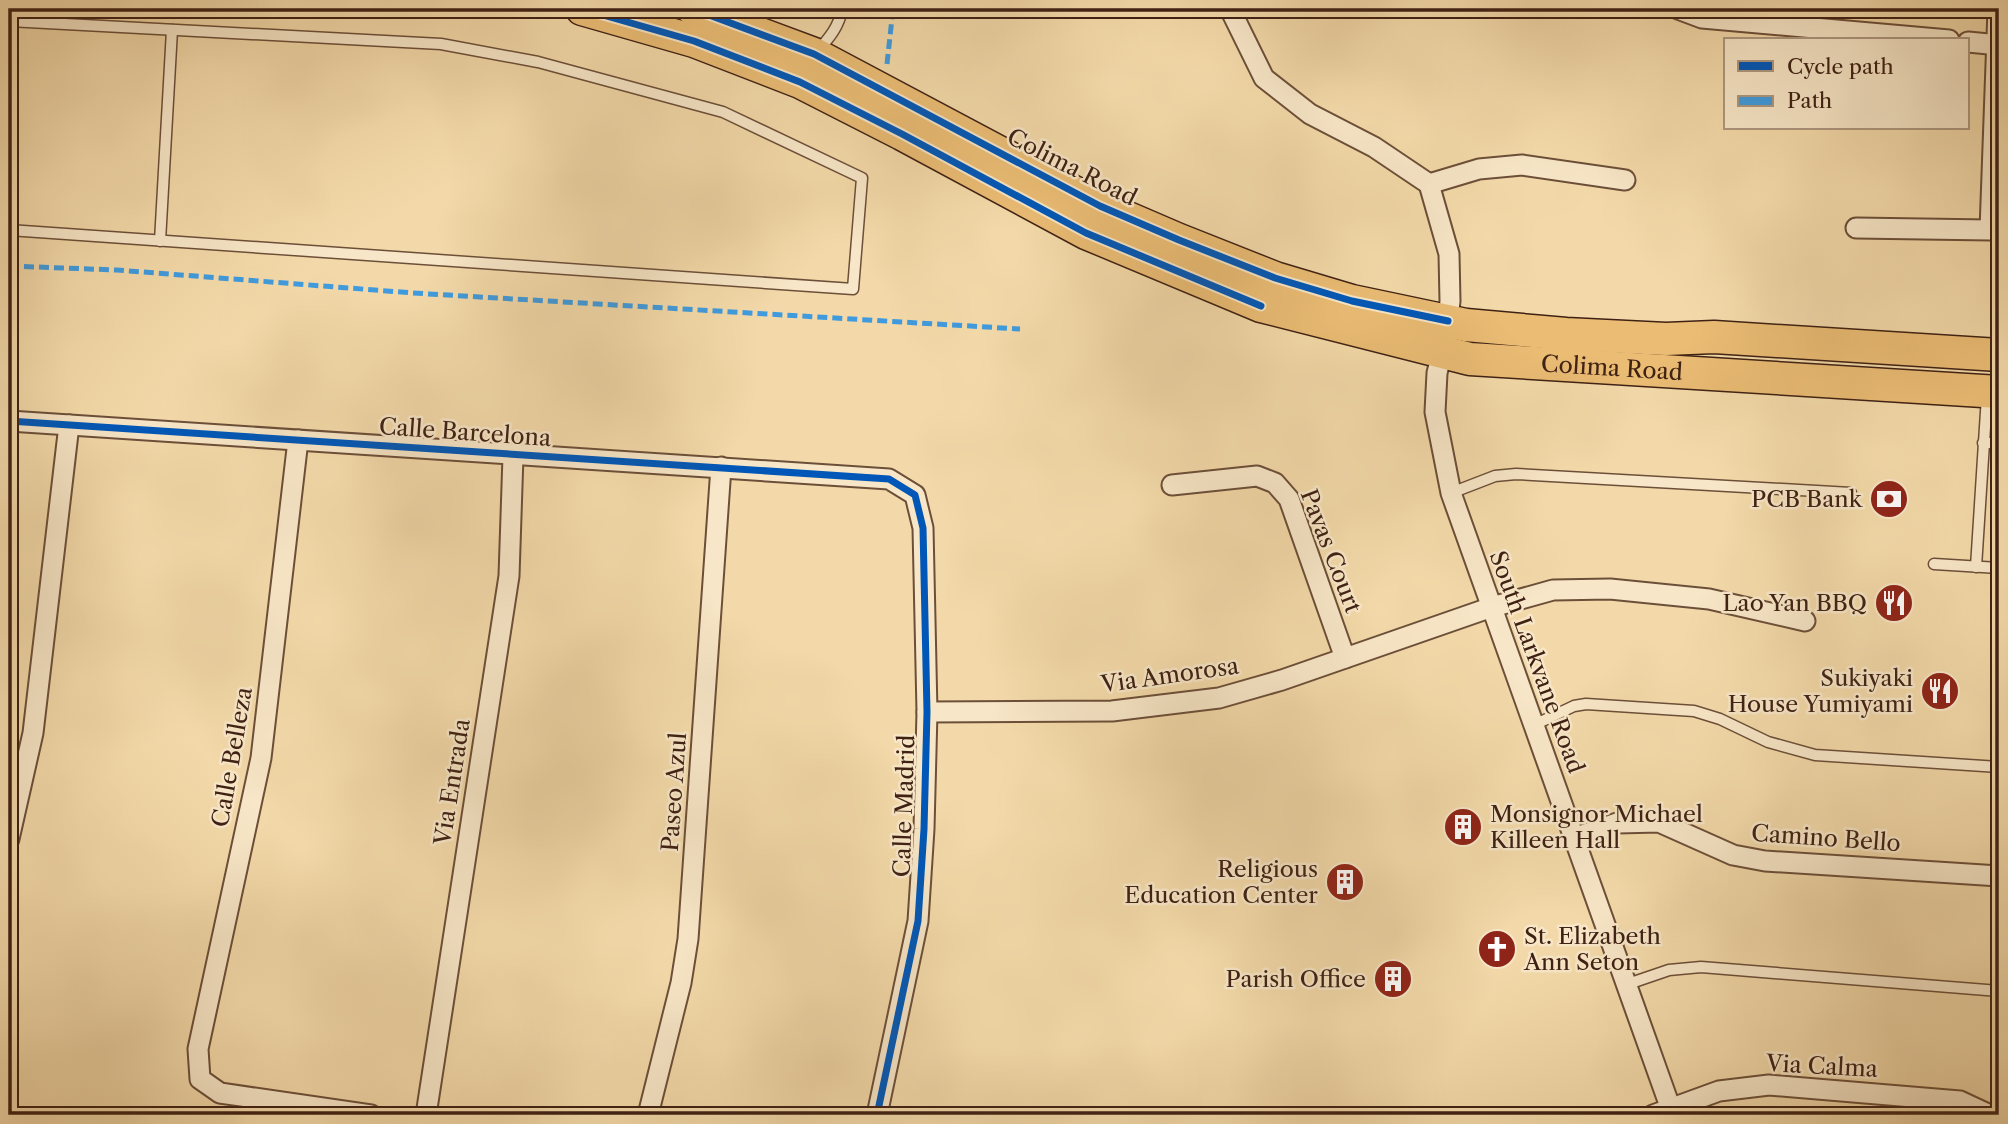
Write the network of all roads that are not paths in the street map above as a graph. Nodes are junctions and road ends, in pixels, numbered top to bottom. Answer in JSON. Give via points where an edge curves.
{"nodes":[{"id":1,"x":582,"y":9,"type":"edge"},
{"id":2,"x":693,"y":9,"type":"edge"},
{"id":3,"x":842,"y":9,"type":"edge"},
{"id":4,"x":1230,"y":9,"type":"edge"},
{"id":5,"x":1678,"y":9,"type":"edge"},
{"id":6,"x":1998,"y":9,"type":"edge"},
{"id":7,"x":9,"y":21,"type":"edge"},
{"id":8,"x":172,"y":30,"type":"junction"},
{"id":9,"x":1926,"y":38,"type":"edge"},
{"id":10,"x":1969,"y":42,"type":"edge"},
{"id":11,"x":1997,"y":44,"type":"edge"},
{"id":12,"x":814,"y":54,"type":"junction"},
{"id":13,"x":800,"y":82,"type":"junction"},
{"id":14,"x":1625,"y":180,"type":"dead end"},
{"id":15,"x":1429,"y":184,"type":"junction"},
{"id":16,"x":1856,"y":228,"type":"dead end"},
{"id":17,"x":9,"y":230,"type":"edge"},
{"id":18,"x":160,"y":241,"type":"junction"},
{"id":19,"x":1446,"y":336,"type":"junction"},
{"id":20,"x":1999,"y":355,"type":"edge"},
{"id":21,"x":1993,"y":392,"type":"edge"},
{"id":22,"x":9,"y":421,"type":"edge"},
{"id":23,"x":69,"y":425,"type":"junction"},
{"id":24,"x":298,"y":440,"type":"junction"},
{"id":25,"x":1983,"y":443,"type":"junction"},
{"id":26,"x":1999,"y":443,"type":"edge"},
{"id":27,"x":513,"y":456,"type":"junction"},
{"id":28,"x":722,"y":467,"type":"junction"},
{"id":29,"x":1172,"y":485,"type":"dead end"},
{"id":30,"x":1451,"y":493,"type":"junction"},
{"id":31,"x":1851,"y":493,"type":"dead end"},
{"id":32,"x":915,"y":495,"type":"joint"},
{"id":33,"x":1934,"y":564,"type":"dead end"},
{"id":34,"x":1976,"y":567,"type":"junction"},
{"id":35,"x":1999,"y":568,"type":"edge"},
{"id":36,"x":1492,"y":607,"type":"junction"},
{"id":37,"x":1805,"y":621,"type":"dead end"},
{"id":38,"x":1345,"y":658,"type":"junction"},
{"id":39,"x":927,"y":712,"type":"junction"},
{"id":40,"x":1534,"y":725,"type":"junction"},
{"id":41,"x":1999,"y":767,"type":"edge"},
{"id":42,"x":1574,"y":838,"type":"junction"},
{"id":43,"x":9,"y":839,"type":"edge"},
{"id":44,"x":1999,"y":876,"type":"edge"},
{"id":45,"x":1628,"y":984,"type":"junction"},
{"id":46,"x":1999,"y":991,"type":"edge"},
{"id":47,"x":1666,"y":1114,"type":"edge"},
{"id":48,"x":371,"y":1115,"type":"edge"},
{"id":49,"x":426,"y":1115,"type":"edge"},
{"id":50,"x":648,"y":1115,"type":"edge"},
{"id":51,"x":877,"y":1115,"type":"edge"},
{"id":52,"x":1990,"y":1115,"type":"edge"}],
"edges":[{"from":1,"to":13,"type":"main road","name":"Colima Road","via":[[694,41]]},
{"from":2,"to":12,"type":"main road","name":"Colima Road"},
{"from":3,"to":12,"type":"lane","via":[[831,36]]},
{"from":4,"to":15,"type":"street","via":[[1264,78],[1310,114],[1374,147]]},
{"from":5,"to":9,"type":"street","via":[[1702,19]]},
{"from":6,"to":11,"type":"street"},
{"from":7,"to":8,"type":"lane"},
{"from":8,"to":18,"type":"lane"},
{"from":8,"to":18,"type":"lane","via":[[441,44],[538,62],[723,112],[862,178],[853,289]]},
{"from":10,"to":11,"type":"street"},
{"from":11,"to":16,"type":"street","via":[[1990,230]]},
{"from":12,"to":13,"type":"main road"},
{"from":12,"to":19,"type":"main road","name":"Colima Road","via":[[1100,206],[1275,278]]},
{"from":13,"to":19,"type":"main road","name":"Colima Road","via":[[1086,233],[1261,306],[1339,328]]},
{"from":14,"to":15,"type":"street","via":[[1522,165],[1479,169]]},
{"from":15,"to":19,"type":"street","name":"South Larkvane Road","via":[[1449,254]]},
{"from":17,"to":18,"type":"lane"},
{"from":19,"to":20,"type":"main road","name":"Colima Road","via":[[1714,337]]},
{"from":19,"to":21,"type":"main road","name":"Colima Road","via":[[1470,359]]},
{"from":19,"to":30,"type":"street","name":"South Larkvane Road","via":[[1437,373],[1435,412]]},
{"from":21,"to":25,"type":"lane"},
{"from":22,"to":23,"type":"street","name":"Calle Barcelona"},
{"from":23,"to":24,"type":"street","name":"Calle Barcelona"},
{"from":23,"to":43,"type":"street","via":[[33,733]]},
{"from":24,"to":27,"type":"street","name":"Calle Barcelona"},
{"from":24,"to":48,"type":"street","name":"Calle Belleza","via":[[261,758],[198,1049],[200,1079],[220,1093]]},
{"from":25,"to":26,"type":"lane"},
{"from":25,"to":34,"type":"lane"},
{"from":27,"to":28,"type":"street","name":"Calle Barcelona"},
{"from":27,"to":49,"type":"street","name":"Via Entrada","via":[[509,576]]},
{"from":28,"to":32,"type":"street","name":"Calle Barcelona","via":[[889,479]]},
{"from":28,"to":50,"type":"street","name":"Paseo Azul","via":[[688,939]]},
{"from":29,"to":38,"type":"street","name":"Pavas Court","via":[[1257,476],[1275,482],[1289,499]]},
{"from":30,"to":31,"type":"lane","via":[[1495,476],[1516,474]]},
{"from":30,"to":36,"type":"street","name":"South Larkvane Road"},
{"from":32,"to":39,"type":"street","name":"Calle Madrid","via":[[923,528]]},
{"from":33,"to":34,"type":"lane"},
{"from":34,"to":35,"type":"lane"},
{"from":36,"to":37,"type":"street","name":"Via Amorosa","via":[[1553,590],[1610,589],[1709,599]]},
{"from":36,"to":38,"type":"street","name":"Via Amorosa"},
{"from":36,"to":40,"type":"street","name":"South Larkvane Road"},
{"from":38,"to":39,"type":"street","name":"Via Amorosa","via":[[1219,698],[1112,711]]},
{"from":39,"to":51,"type":"street","name":"Calle Madrid","via":[[918,921]]},
{"from":40,"to":41,"type":"lane","via":[[1586,704],[1694,711],[1768,742],[1815,755]]},
{"from":40,"to":42,"type":"street","name":"South Larkvane Road"},
{"from":42,"to":44,"type":"street","name":"Camino Bello","via":[[1617,823],[1659,822],[1733,855],[1765,862]]},
{"from":42,"to":45,"type":"street","name":"South Larkvane Road"},
{"from":45,"to":46,"type":"lane","via":[[1670,970],[1701,967]]},
{"from":45,"to":47,"type":"street","name":"South Larkvane Road"},
{"from":47,"to":52,"type":"street","name":"Via Calma","via":[[1719,1091],[1769,1085],[1960,1101]]}]}
